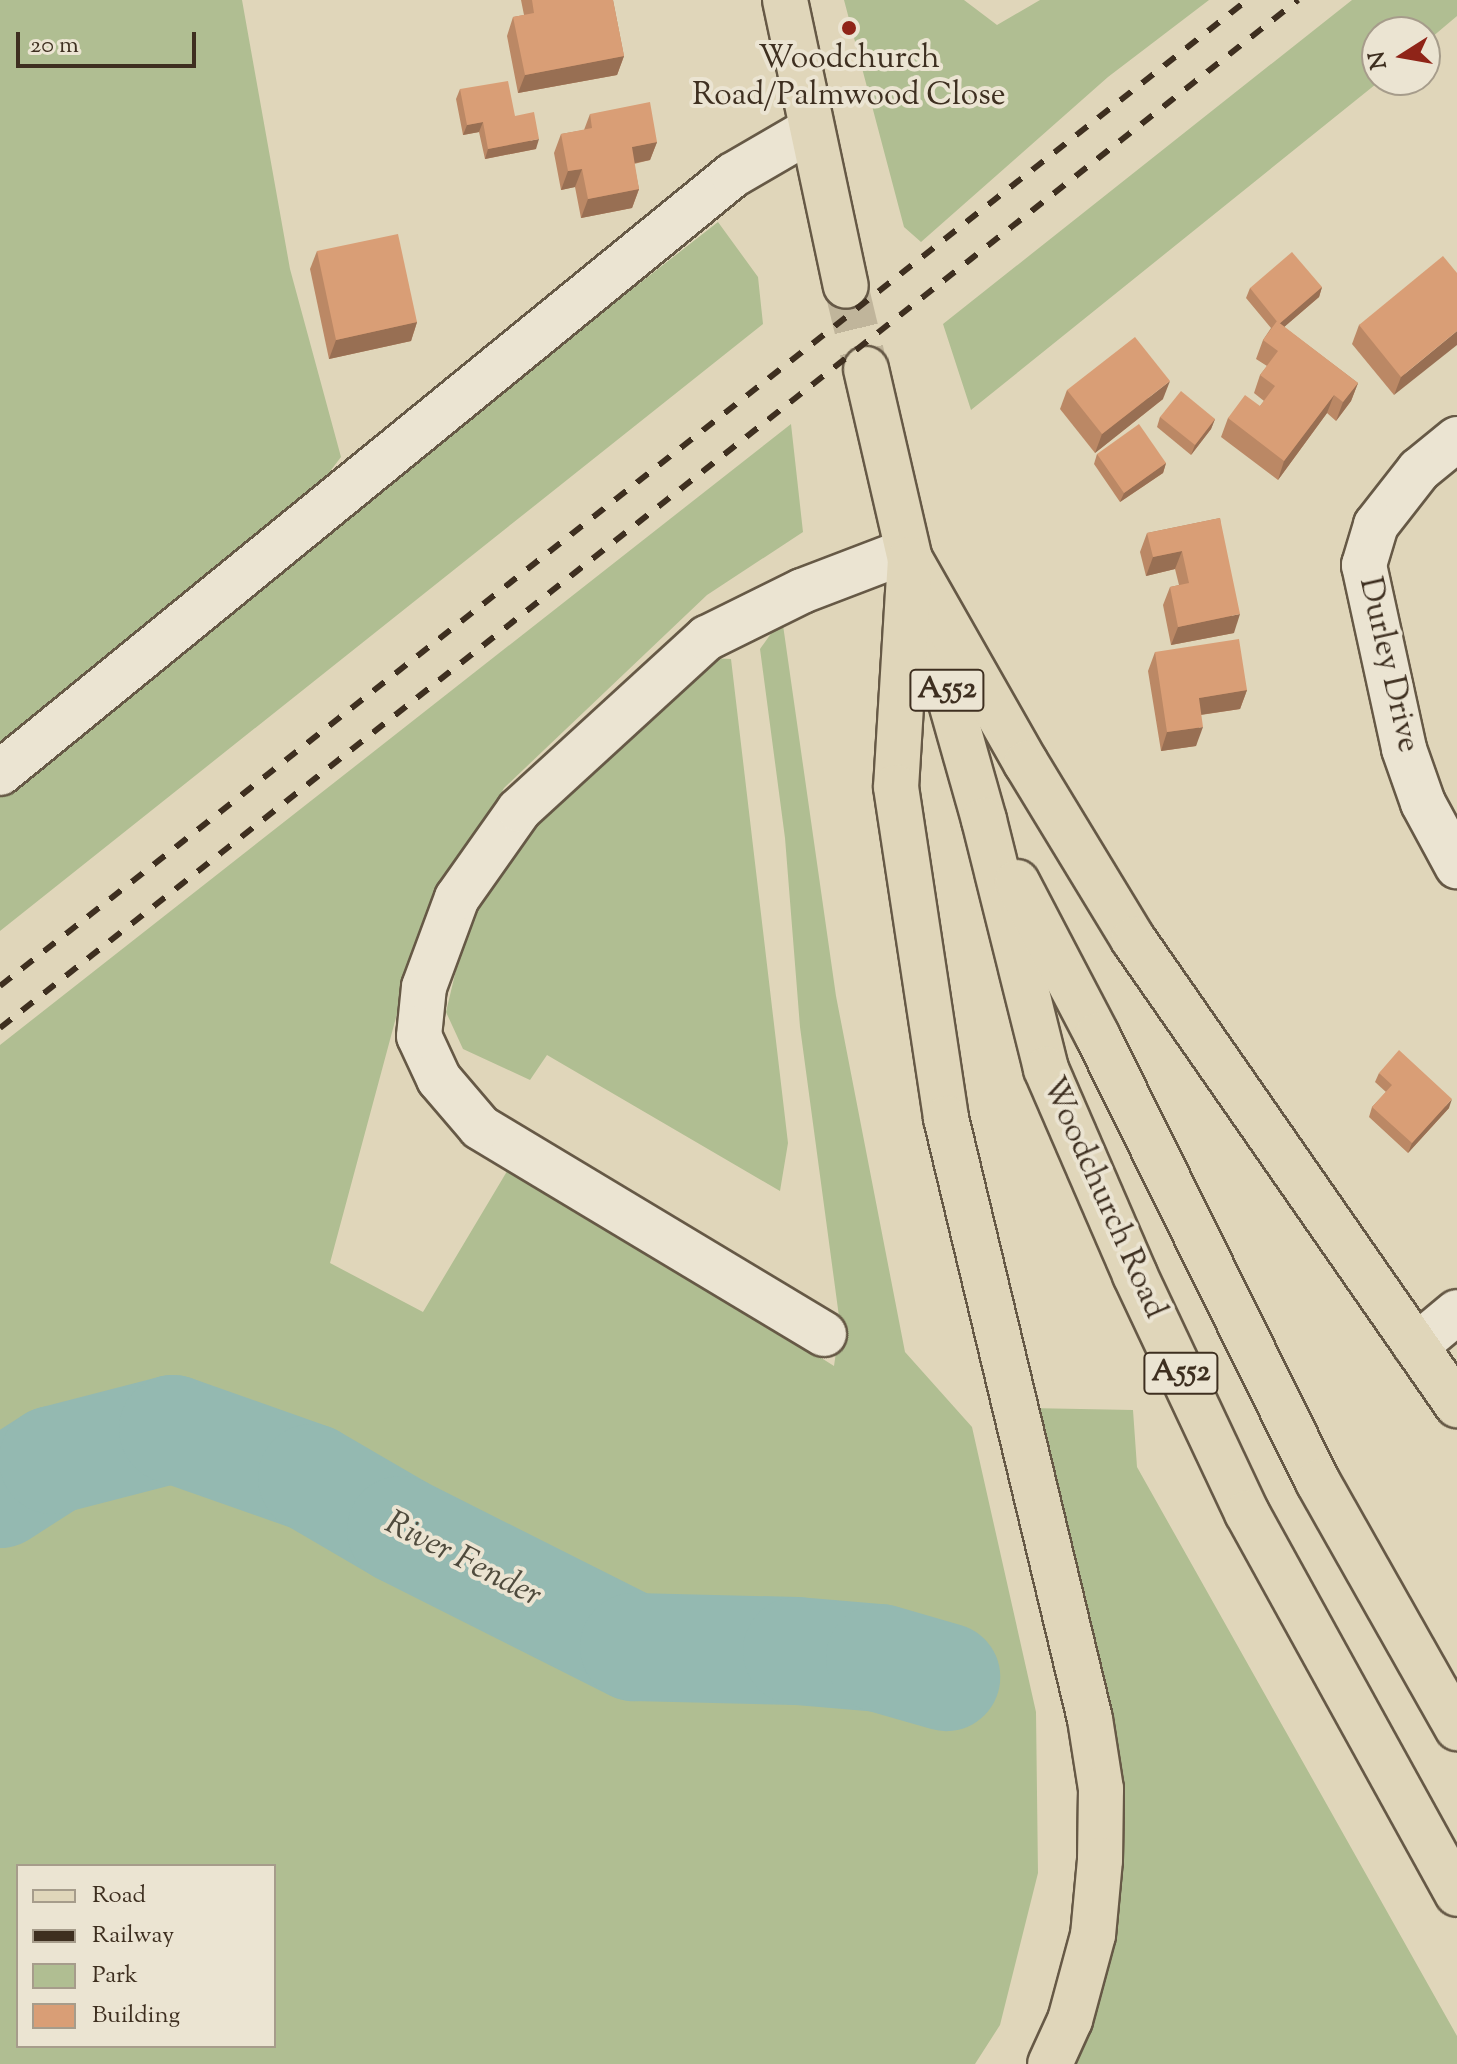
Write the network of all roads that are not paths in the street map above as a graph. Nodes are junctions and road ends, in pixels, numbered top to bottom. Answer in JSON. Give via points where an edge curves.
{"nodes":[{"id":1,"x":785,"y":0,"type":"edge"},
{"id":2,"x":812,"y":129,"type":"junction"},
{"id":3,"x":846,"y":286,"type":"tunnel mouth"},
{"id":4,"x":866,"y":369,"type":"tunnel mouth"},
{"id":5,"x":1457,"y":439,"type":"edge"},
{"id":6,"x":908,"y":555,"type":"junction"},
{"id":7,"x":0,"y":773,"type":"edge"},
{"id":8,"x":984,"y":820,"type":"junction"},
{"id":9,"x":1457,"y":866,"type":"edge"},
{"id":10,"x":1457,"y":1312,"type":"edge"},
{"id":11,"x":824,"y":1334,"type":"dead end"},
{"id":12,"x":1416,"y":1346,"type":"junction"},
{"id":13,"x":1457,"y":1405,"type":"edge"},
{"id":14,"x":1457,"y":1728,"type":"edge"},
{"id":15,"x":1457,"y":1894,"type":"edge"},
{"id":16,"x":1050,"y":2064,"type":"edge"}],
"edges":[{"from":1,"to":2,"type":"main road"},
{"from":2,"to":3,"type":"main road"},
{"from":2,"to":7,"type":"street","via":[[733,175]]},
{"from":4,"to":6,"type":"main road","name":"Woodchurch Road","number":"A552"},
{"from":5,"to":9,"type":"street","name":"Durley Drive","via":[[1419,470],[1376,525],[1364,565],[1404,749],[1423,803]]},
{"from":6,"to":8,"type":"main road","name":"Woodchurch Road","number":"A552"},
{"from":6,"to":11,"type":"street","via":[[802,591],[707,638],[519,810],[457,898],[424,987],[419,1036],[439,1079],[480,1127]]},
{"from":6,"to":12,"type":"main road","via":[[1133,939]]},
{"from":6,"to":16,"type":"main road","via":[[896,787],[946,1118],[1090,1719],[1101,1789],[1093,1935],[1070,2020]]},
{"from":8,"to":14,"type":"main road","name":"Woodchurch Road","number":"A552","via":[[1097,1035],[1318,1482]]},
{"from":8,"to":15,"type":"main road","name":"Woodchurch Road","number":"A552","via":[[1046,1069],[1135,1275],[1247,1513]]},
{"from":10,"to":12,"type":"street"},
{"from":12,"to":13,"type":"main road"}]}
